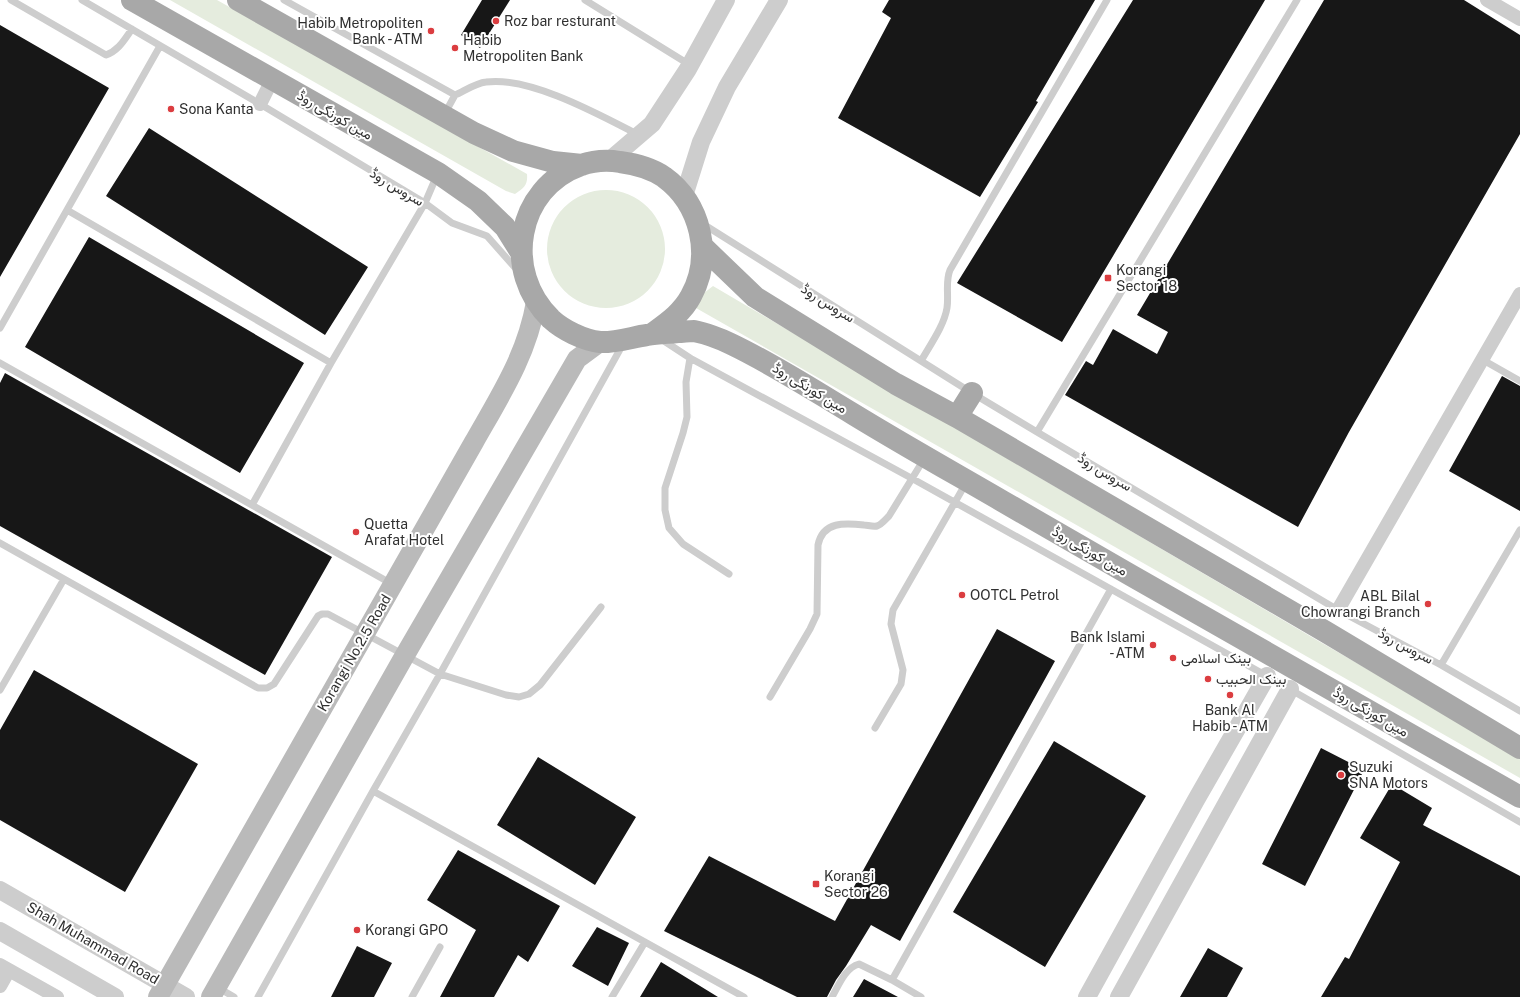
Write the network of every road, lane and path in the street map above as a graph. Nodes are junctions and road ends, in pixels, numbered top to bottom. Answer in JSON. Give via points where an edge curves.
{"nodes":[{"id":1,"x":11,"y":0,"type":"edge"},
{"id":2,"x":82,"y":0,"type":"edge"},
{"id":3,"x":132,"y":0,"type":"edge"},
{"id":4,"x":238,"y":0,"type":"edge"},
{"id":5,"x":284,"y":0,"type":"edge"},
{"id":6,"x":585,"y":0,"type":"edge"},
{"id":7,"x":726,"y":0,"type":"edge"},
{"id":8,"x":778,"y":0,"type":"edge"},
{"id":9,"x":1107,"y":0,"type":"edge"},
{"id":10,"x":1297,"y":0,"type":"edge"},
{"id":11,"x":1487,"y":0,"type":"edge"},
{"id":12,"x":1520,"y":19,"type":"edge"},
{"id":13,"x":132,"y":29,"type":"junction"},
{"id":14,"x":160,"y":46,"type":"junction"},
{"id":15,"x":690,"y":65,"type":"junction"},
{"id":16,"x":272,"y":80,"type":"junction"},
{"id":17,"x":455,"y":95,"type":"junction"},
{"id":18,"x":260,"y":104,"type":"junction"},
{"id":19,"x":444,"y":116,"type":"junction"},
{"id":20,"x":639,"y":135,"type":"junction"},
{"id":21,"x":610,"y":160,"type":"junction"},
{"id":22,"x":582,"y":165,"type":"junction"},
{"id":23,"x":438,"y":173,"type":"junction"},
{"id":24,"x":684,"y":196,"type":"junction"},
{"id":25,"x":425,"y":203,"type":"junction"},
{"id":26,"x":67,"y":210,"type":"junction"},
{"id":27,"x":697,"y":221,"type":"junction"},
{"id":28,"x":703,"y":247,"type":"junction"},
{"id":29,"x":520,"y":251,"type":"junction"},
{"id":30,"x":525,"y":279,"type":"junction"},
{"id":31,"x":1520,"y":294,"type":"edge"},
{"id":32,"x":536,"y":302,"type":"junction"},
{"id":33,"x":0,"y":328,"type":"edge"},
{"id":34,"x":652,"y":334,"type":"junction"},
{"id":35,"x":626,"y":339,"type":"junction"},
{"id":36,"x":600,"y":342,"type":"junction"},
{"id":37,"x":690,"y":358,"type":"junction"},
{"id":38,"x":1483,"y":360,"type":"junction"},
{"id":39,"x":921,"y":361,"type":"junction"},
{"id":40,"x":0,"y":363,"type":"edge"},
{"id":41,"x":331,"y":363,"type":"junction"},
{"id":42,"x":1520,"y":381,"type":"edge"},
{"id":43,"x":972,"y":393,"type":"junction"},
{"id":44,"x":957,"y":417,"type":"junction"},
{"id":45,"x":1037,"y":432,"type":"junction"},
{"id":46,"x":925,"y":457,"type":"junction"},
{"id":47,"x":913,"y":479,"type":"junction"},
{"id":48,"x":968,"y":481,"type":"junction"},
{"id":49,"x":955,"y":503,"type":"junction"},
{"id":50,"x":252,"y":505,"type":"junction"},
{"id":51,"x":1520,"y":530,"type":"edge"},
{"id":52,"x":0,"y":543,"type":"edge"},
{"id":53,"x":729,"y":574,"type":"dead end"},
{"id":54,"x":64,"y":579,"type":"junction"},
{"id":55,"x":393,"y":585,"type":"junction"},
{"id":56,"x":1111,"y":590,"type":"junction"},
{"id":57,"x":601,"y":607,"type":"dead end"},
{"id":58,"x":1338,"y":610,"type":"junction"},
{"id":59,"x":365,"y":634,"type":"junction"},
{"id":60,"x":405,"y":655,"type":"junction"},
{"id":61,"x":1441,"y":665,"type":"junction"},
{"id":62,"x":440,"y":674,"type":"junction"},
{"id":63,"x":1267,"y":676,"type":"junction"},
{"id":64,"x":1290,"y":689,"type":"junction"},
{"id":65,"x":0,"y":690,"type":"edge"},
{"id":66,"x":770,"y":697,"type":"dead end"},
{"id":67,"x":1520,"y":711,"type":"edge"},
{"id":68,"x":875,"y":728,"type":"dead end"},
{"id":69,"x":1520,"y":748,"type":"edge"},
{"id":70,"x":373,"y":791,"type":"junction"},
{"id":71,"x":1520,"y":797,"type":"edge"},
{"id":72,"x":1520,"y":822,"type":"edge"},
{"id":73,"x":0,"y":890,"type":"edge"},
{"id":74,"x":0,"y":931,"type":"edge"},
{"id":75,"x":645,"y":942,"type":"junction"},
{"id":76,"x":440,"y":948,"type":"dead end"},
{"id":77,"x":5,"y":967,"type":"edge"},
{"id":78,"x":892,"y":980,"type":"junction"},
{"id":79,"x":0,"y":986,"type":"edge"},
{"id":80,"x":162,"y":990,"type":"edge"},
{"id":81,"x":214,"y":992,"type":"edge"},
{"id":82,"x":57,"y":997,"type":"edge"},
{"id":83,"x":115,"y":997,"type":"edge"},
{"id":84,"x":186,"y":997,"type":"edge"},
{"id":85,"x":234,"y":997,"type":"edge"},
{"id":86,"x":258,"y":997,"type":"edge"},
{"id":87,"x":412,"y":997,"type":"edge"},
{"id":88,"x":612,"y":997,"type":"edge"},
{"id":89,"x":744,"y":997,"type":"edge"},
{"id":90,"x":832,"y":997,"type":"edge"},
{"id":91,"x":921,"y":997,"type":"edge"},
{"id":92,"x":1087,"y":997,"type":"edge"},
{"id":93,"x":1119,"y":997,"type":"edge"}],
"edges":[{"from":1,"to":13,"type":"lane","via":[[106,55],[119,48]]},
{"from":2,"to":13,"type":"lane","name":"سروس روڈ"},
{"from":3,"to":16,"type":"main road","name":"مین کورنگی روڈ"},
{"from":4,"to":19,"type":"main road"},
{"from":5,"to":17,"type":"lane"},
{"from":6,"to":15,"type":"lane"},
{"from":7,"to":15,"type":"street"},
{"from":8,"to":24,"type":"street","via":[[727,87],[701,142]]},
{"from":9,"to":39,"type":"lane","via":[[950,270],[947,277],[947,309]]},
{"from":10,"to":45,"type":"lane"},
{"from":11,"to":12,"type":"street"},
{"from":13,"to":14,"type":"lane","name":"سروس روڈ"},
{"from":14,"to":18,"type":"lane","name":"سروس روڈ"},
{"from":14,"to":26,"type":"lane"},
{"from":15,"to":20,"type":"street","via":[[652,124]]},
{"from":16,"to":18,"type":"street"},
{"from":16,"to":23,"type":"main road","name":"مین کورنگی روڈ"},
{"from":17,"to":19,"type":"lane"},
{"from":17,"to":20,"type":"lane","via":[[484,82],[516,83],[550,93]]},
{"from":18,"to":25,"type":"lane","name":"سروس روڈ"},
{"from":19,"to":22,"type":"main road","via":[[513,151],[553,162]]},
{"from":20,"to":21,"type":"street"},
{"from":21,"to":22,"type":"main road"},
{"from":21,"to":24,"type":"main road","via":[[638,164],[663,177]]},
{"from":22,"to":29,"type":"main road","via":[[557,178],[537,198],[525,223]]},
{"from":23,"to":25,"type":"lane"},
{"from":23,"to":29,"type":"main road","name":"مین کورنگی روڈ","via":[[478,201],[505,227]]},
{"from":24,"to":27,"type":"main road"},
{"from":25,"to":30,"type":"lane","name":"سروس روڈ","via":[[452,222],[487,236]]},
{"from":25,"to":41,"type":"lane"},
{"from":26,"to":33,"type":"lane"},
{"from":26,"to":41,"type":"lane"},
{"from":27,"to":28,"type":"main road"},
{"from":27,"to":39,"type":"lane","name":"سروس روڈ"},
{"from":28,"to":34,"type":"main road","via":[[700,273],[690,298],[674,319]]},
{"from":28,"to":44,"type":"main road","via":[[755,297],[896,384]]},
{"from":29,"to":30,"type":"main road"},
{"from":30,"to":32,"type":"main road"},
{"from":31,"to":38,"type":"street"},
{"from":32,"to":36,"type":"main road","via":[[553,321],[575,335]]},
{"from":32,"to":55,"type":"main road","name":"Korangi No.2.5 Road","via":[[533,323],[520,360]]},
{"from":34,"to":35,"type":"main road","name":"مین کورنگی روڈ"},
{"from":34,"to":37,"type":"lane"},
{"from":34,"to":46,"type":"main road","name":"مین کورنگی روڈ","via":[[694,331],[726,341]]},
{"from":35,"to":36,"type":"main road","name":"مین کورنگی روڈ"},
{"from":35,"to":62,"type":"lane"},
{"from":36,"to":60,"type":"main road","via":[[577,359]]},
{"from":37,"to":47,"type":"lane"},
{"from":37,"to":53,"type":"lane","via":[[686,382],[686,417],[665,488],[665,510],[669,528],[683,544]]},
{"from":38,"to":42,"type":"lane"},
{"from":38,"to":58,"type":"street"},
{"from":39,"to":43,"type":"lane","name":"سروس روڈ"},
{"from":40,"to":50,"type":"lane"},
{"from":41,"to":50,"type":"lane"},
{"from":43,"to":44,"type":"main road"},
{"from":43,"to":45,"type":"lane","name":"سروس روڈ"},
{"from":44,"to":69,"type":"main road"},
{"from":45,"to":58,"type":"lane","name":"سروس روڈ"},
{"from":46,"to":47,"type":"lane"},
{"from":46,"to":48,"type":"main road","name":"مین کورنگی روڈ"},
{"from":47,"to":49,"type":"lane"},
{"from":47,"to":66,"type":"lane","via":[[889,516],[876,526],[837,524],[819,538],[817,614]]},
{"from":48,"to":49,"type":"lane"},
{"from":48,"to":71,"type":"main road","name":"مین کورنگی روڈ"},
{"from":49,"to":56,"type":"lane"},
{"from":49,"to":68,"type":"lane","via":[[893,610],[890,624],[903,677]]},
{"from":50,"to":55,"type":"lane"},
{"from":51,"to":61,"type":"lane"},
{"from":52,"to":54,"type":"lane"},
{"from":54,"to":59,"type":"lane","via":[[258,688],[267,688],[274,684],[318,616],[328,614]]},
{"from":54,"to":65,"type":"lane"},
{"from":55,"to":59,"type":"main road","name":"Korangi No.2.5 Road"},
{"from":56,"to":63,"type":"lane"},
{"from":56,"to":78,"type":"lane"},
{"from":57,"to":62,"type":"lane","via":[[540,685],[529,694],[519,697],[506,695]]},
{"from":58,"to":61,"type":"lane","name":"سروس روڈ"},
{"from":59,"to":60,"type":"lane"},
{"from":59,"to":80,"type":"main road","name":"Korangi No.2.5 Road"},
{"from":60,"to":62,"type":"lane"},
{"from":60,"to":81,"type":"main road"},
{"from":61,"to":67,"type":"lane","name":"سروس روڈ"},
{"from":62,"to":70,"type":"lane"},
{"from":63,"to":64,"type":"lane"},
{"from":63,"to":92,"type":"street"},
{"from":64,"to":72,"type":"lane"},
{"from":64,"to":93,"type":"street"},
{"from":70,"to":75,"type":"lane"},
{"from":70,"to":86,"type":"lane"},
{"from":73,"to":80,"type":"street","name":"Shah Muhammad Road"},
{"from":74,"to":83,"type":"street"},
{"from":75,"to":88,"type":"lane"},
{"from":75,"to":89,"type":"lane"},
{"from":76,"to":87,"type":"lane"},
{"from":77,"to":79,"type":"street"},
{"from":77,"to":82,"type":"street"},
{"from":78,"to":90,"type":"lane","via":[[859,964],[848,970]]},
{"from":78,"to":91,"type":"lane"},
{"from":80,"to":84,"type":"street","name":"Shah Muhammad Road"},
{"from":81,"to":85,"type":"lane"}]}
